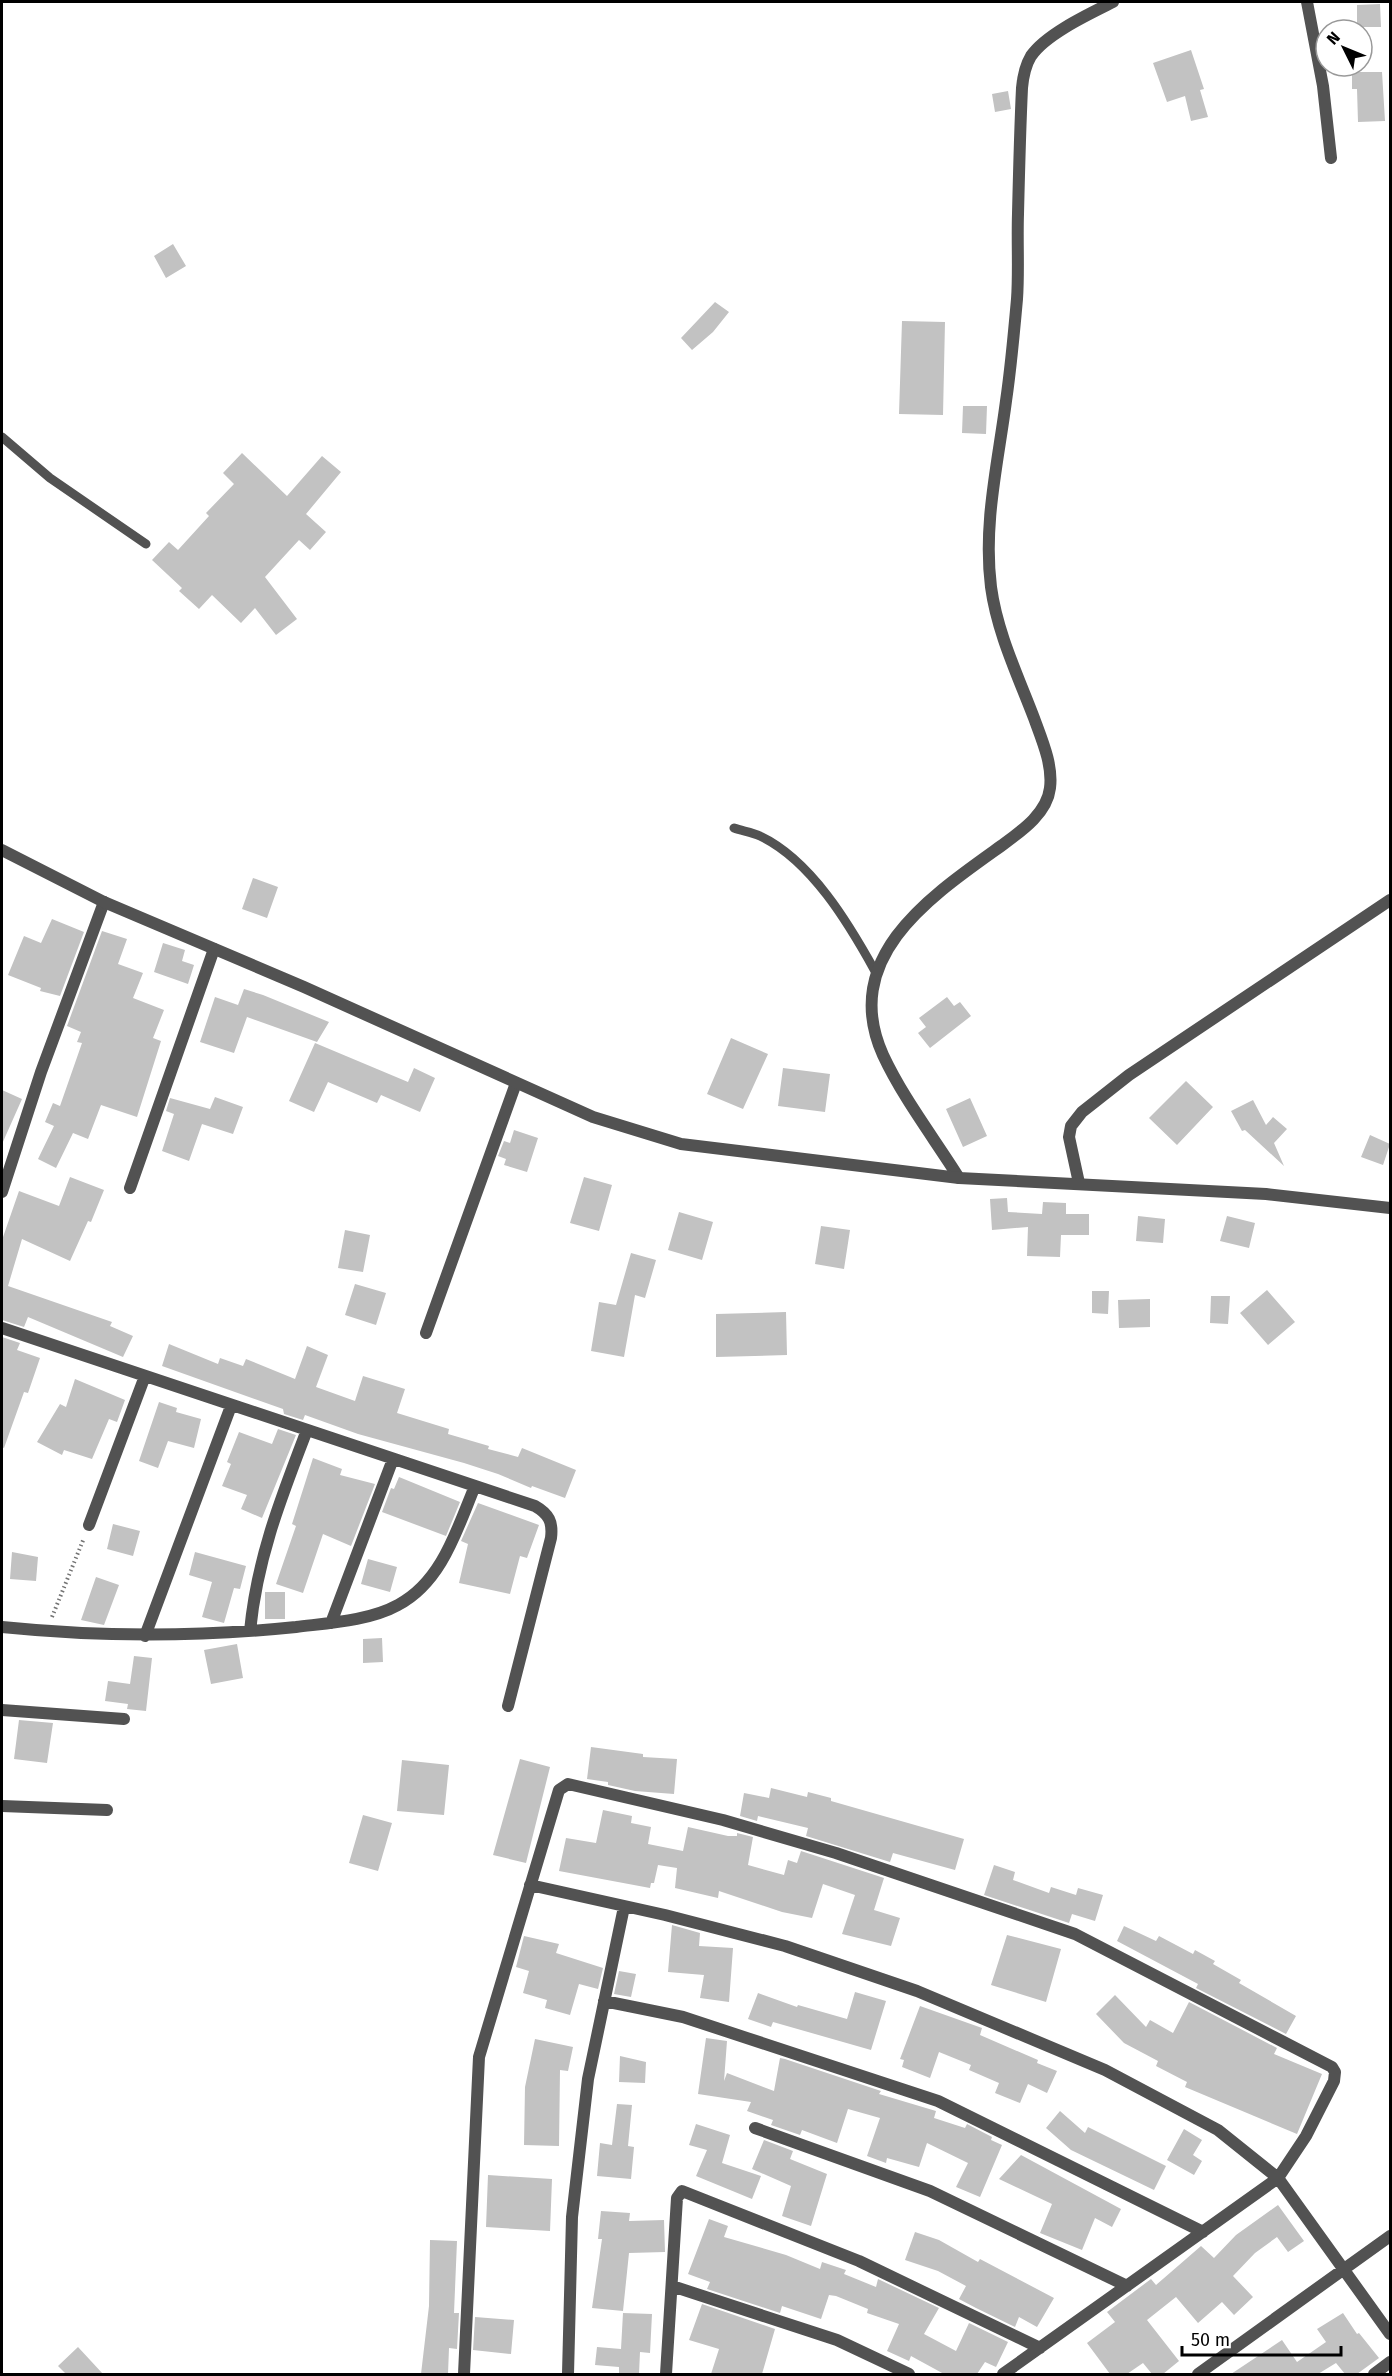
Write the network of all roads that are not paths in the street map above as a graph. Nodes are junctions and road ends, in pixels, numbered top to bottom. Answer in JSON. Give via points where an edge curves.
{"nodes":[{"id":1,"x":1113,"y":2,"type":"edge"},
{"id":2,"x":1307,"y":2,"type":"edge"},
{"id":3,"x":1331,"y":158,"type":"dead end"},
{"id":4,"x":2,"y":437,"type":"edge"},
{"id":5,"x":146,"y":544,"type":"dead end"},
{"id":6,"x":734,"y":828,"type":"dead end"},
{"id":7,"x":2,"y":850,"type":"edge"},
{"id":8,"x":1390,"y":900,"type":"edge"},
{"id":9,"x":104,"y":902,"type":"junction"},
{"id":10,"x":214,"y":949,"type":"junction"},
{"id":11,"x":875,"y":971,"type":"junction"},
{"id":12,"x":516,"y":1083,"type":"junction"},
{"id":13,"x":959,"y":1178,"type":"junction"},
{"id":14,"x":1079,"y":1183,"type":"junction"},
{"id":15,"x":130,"y":1188,"type":"dead end"},
{"id":16,"x":2,"y":1192,"type":"edge"},
{"id":17,"x":1390,"y":1208,"type":"edge"},
{"id":18,"x":2,"y":1328,"type":"edge"},
{"id":19,"x":426,"y":1333,"type":"dead end"},
{"id":20,"x":145,"y":1377,"type":"junction"},
{"id":21,"x":231,"y":1406,"type":"junction"},
{"id":22,"x":307,"y":1430,"type":"junction"},
{"id":23,"x":393,"y":1459,"type":"junction"},
{"id":24,"x":475,"y":1486,"type":"junction"},
{"id":25,"x":89,"y":1525,"type":"road end"},
{"id":26,"x":331,"y":1623,"type":"junction"},
{"id":27,"x":2,"y":1627,"type":"edge"},
{"id":28,"x":250,"y":1631,"type":"junction"},
{"id":29,"x":145,"y":1636,"type":"junction"},
{"id":30,"x":508,"y":1706,"type":"dead end"},
{"id":31,"x":2,"y":1710,"type":"edge"},
{"id":32,"x":124,"y":1719,"type":"dead end"},
{"id":33,"x":2,"y":1806,"type":"edge"},
{"id":34,"x":107,"y":1810,"type":"dead end"},
{"id":35,"x":530,"y":1885,"type":"junction"},
{"id":36,"x":624,"y":1907,"type":"junction"},
{"id":37,"x":604,"y":2001,"type":"junction"},
{"id":38,"x":755,"y":2128,"type":"dead end"},
{"id":39,"x":1278,"y":2178,"type":"junction"},
{"id":40,"x":1203,"y":2232,"type":"junction"},
{"id":41,"x":1390,"y":2236,"type":"edge"},
{"id":42,"x":1343,"y":2270,"type":"junction"},
{"id":43,"x":672,"y":2286,"type":"junction"},
{"id":44,"x":1127,"y":2286,"type":"junction"},
{"id":45,"x":1390,"y":2334,"type":"edge"},
{"id":46,"x":1041,"y":2348,"type":"junction"},
{"id":47,"x":1390,"y":2362,"type":"edge"},
{"id":48,"x":464,"y":2374,"type":"edge"},
{"id":49,"x":568,"y":2374,"type":"edge"},
{"id":50,"x":666,"y":2374,"type":"edge"},
{"id":51,"x":909,"y":2374,"type":"edge"},
{"id":52,"x":1003,"y":2374,"type":"edge"},
{"id":53,"x":1198,"y":2374,"type":"edge"},
{"id":54,"x":1374,"y":2374,"type":"edge"}],
"edges":[{"from":1,"to":11,"type":"street","via":[[1043,44],[1031,56],[1022,88],[1017,296],[988,541],[998,622],[1044,745],[1050,790],[1043,808],[1028,825],[952,881],[917,913]]},
{"from":2,"to":3,"type":"street","via":[[1323,86]]},
{"from":4,"to":5,"type":"lane","via":[[50,478]]},
{"from":6,"to":11,"type":"lane","via":[[760,836],[801,865],[847,923]]},
{"from":7,"to":9,"type":"street"},
{"from":8,"to":14,"type":"street","via":[[1089,1105],[1071,1126],[1069,1137]]},
{"from":9,"to":10,"type":"street"},
{"from":9,"to":16,"type":"street","via":[[41,1072]]},
{"from":10,"to":12,"type":"street"},
{"from":10,"to":15,"type":"street"},
{"from":11,"to":13,"type":"street","via":[[870,999],[873,1026],[884,1055]]},
{"from":12,"to":13,"type":"street","via":[[602,1120],[681,1144]]},
{"from":12,"to":19,"type":"street"},
{"from":13,"to":14,"type":"street"},
{"from":14,"to":17,"type":"street","via":[[1266,1194]]},
{"from":18,"to":20,"type":"street"},
{"from":20,"to":21,"type":"street"},
{"from":20,"to":25,"type":"street"},
{"from":21,"to":22,"type":"street"},
{"from":21,"to":29,"type":"street"},
{"from":22,"to":23,"type":"street"},
{"from":22,"to":28,"type":"street","via":[[270,1527]]},
{"from":23,"to":24,"type":"street"},
{"from":23,"to":26,"type":"street"},
{"from":24,"to":26,"type":"street","via":[[446,1554],[426,1583],[398,1605]]},
{"from":24,"to":30,"type":"street","via":[[535,1506],[550,1519],[552,1529]]},
{"from":26,"to":28,"type":"street"},
{"from":27,"to":29,"type":"street"},
{"from":28,"to":29,"type":"street"},
{"from":31,"to":32,"type":"street"},
{"from":33,"to":34,"type":"street"},
{"from":35,"to":36,"type":"street"},
{"from":35,"to":39,"type":"street","via":[[559,1790],[568,1784],[723,1820],[836,1853],[1075,1934],[1332,2067],[1334,2080],[1306,2136]]},
{"from":35,"to":48,"type":"street","via":[[479,2057]]},
{"from":36,"to":37,"type":"street"},
{"from":36,"to":39,"type":"street","via":[[784,1946],[917,1991],[1105,2070],[1218,2130]]},
{"from":37,"to":40,"type":"street","via":[[683,2017],[939,2101]]},
{"from":37,"to":49,"type":"street","via":[[588,2079],[572,2217]]},
{"from":38,"to":44,"type":"street","via":[[930,2191]]},
{"from":39,"to":40,"type":"street"},
{"from":39,"to":42,"type":"street"},
{"from":40,"to":44,"type":"street"},
{"from":41,"to":42,"type":"street"},
{"from":42,"to":45,"type":"street"},
{"from":42,"to":53,"type":"street"},
{"from":43,"to":46,"type":"street","via":[[677,2198],[682,2191],[859,2261]]},
{"from":43,"to":50,"type":"street"},
{"from":43,"to":51,"type":"street","via":[[837,2340]]},
{"from":44,"to":46,"type":"street"},
{"from":46,"to":52,"type":"street"},
{"from":47,"to":54,"type":"street"}]}
